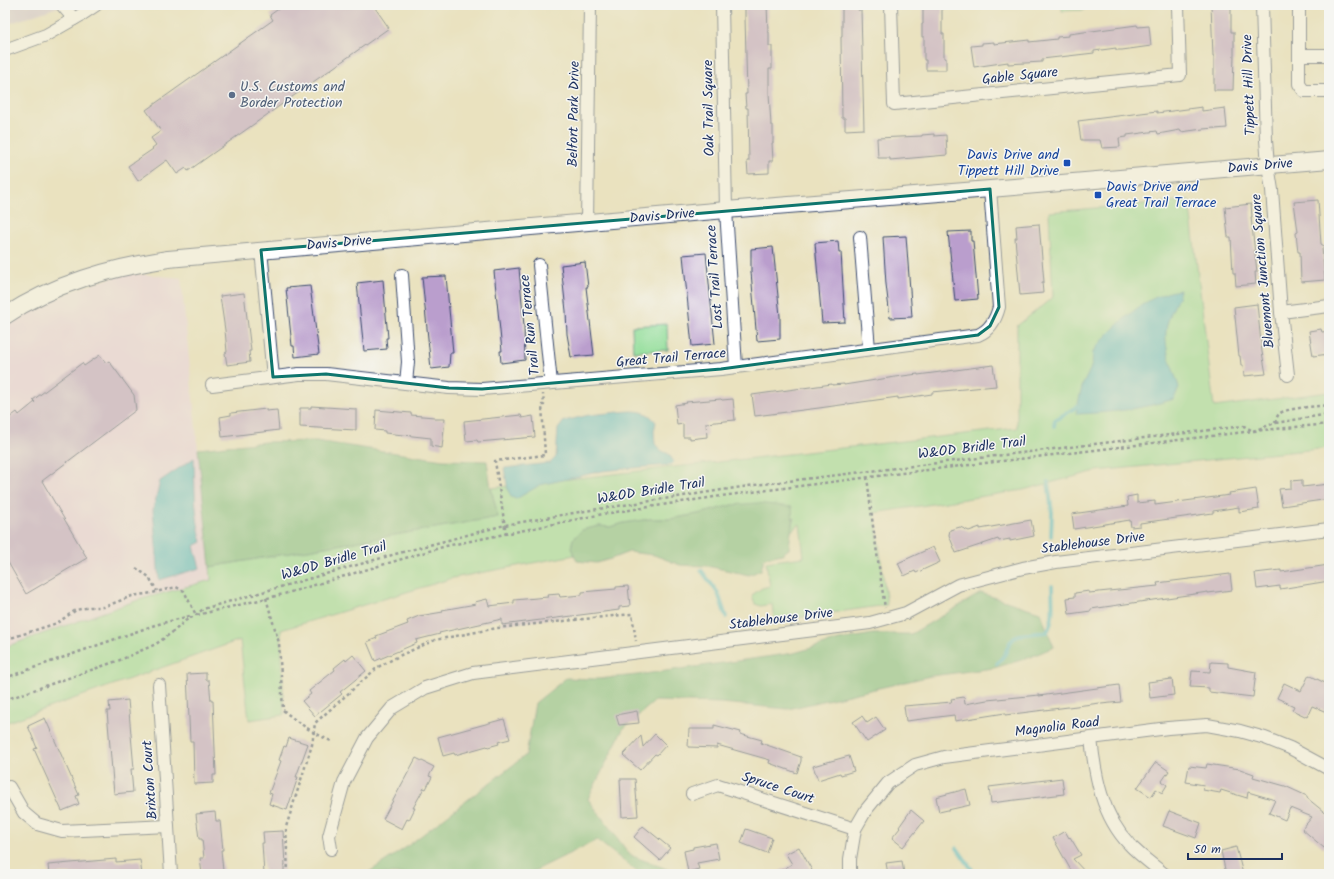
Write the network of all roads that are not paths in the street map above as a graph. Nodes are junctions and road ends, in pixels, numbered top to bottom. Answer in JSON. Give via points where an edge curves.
{"nodes":[{"id":1,"x":62,"y":5,"type":"edge"},
{"id":2,"x":96,"y":5,"type":"edge"},
{"id":3,"x":590,"y":5,"type":"edge"},
{"id":4,"x":722,"y":5,"type":"edge"},
{"id":5,"x":891,"y":5,"type":"edge"},
{"id":6,"x":1178,"y":5,"type":"edge"},
{"id":7,"x":1262,"y":5,"type":"edge"},
{"id":8,"x":1298,"y":5,"type":"edge"},
{"id":9,"x":74,"y":19,"type":"junction"},
{"id":10,"x":5,"y":50,"type":"edge"},
{"id":11,"x":1300,"y":55,"type":"junction"},
{"id":12,"x":1329,"y":55,"type":"edge"},
{"id":13,"x":1329,"y":91,"type":"edge"},
{"id":14,"x":1329,"y":160,"type":"edge"},
{"id":15,"x":1268,"y":165,"type":"junction"},
{"id":16,"x":990,"y":189,"type":"junction"},
{"id":17,"x":726,"y":210,"type":"junction"},
{"id":18,"x":588,"y":222,"type":"junction"},
{"id":19,"x":860,"y":237,"type":"dead end"},
{"id":20,"x":261,"y":250,"type":"junction"},
{"id":21,"x":540,"y":265,"type":"dead end"},
{"id":22,"x":402,"y":275,"type":"dead end"},
{"id":23,"x":1329,"y":306,"type":"edge"},
{"id":24,"x":1281,"y":312,"type":"junction"},
{"id":25,"x":5,"y":316,"type":"edge"},
{"id":26,"x":869,"y":349,"type":"junction"},
{"id":27,"x":736,"y":367,"type":"junction"},
{"id":28,"x":1288,"y":375,"type":"dead end"},
{"id":29,"x":273,"y":377,"type":"junction"},
{"id":30,"x":406,"y":383,"type":"junction"},
{"id":31,"x":547,"y":383,"type":"junction"},
{"id":32,"x":212,"y":385,"type":"dead end"},
{"id":33,"x":1329,"y":529,"type":"edge"},
{"id":34,"x":159,"y":685,"type":"dead end"},
{"id":35,"x":1091,"y":739,"type":"junction"},
{"id":36,"x":1329,"y":769,"type":"edge"},
{"id":37,"x":5,"y":788,"type":"edge"},
{"id":38,"x":692,"y":794,"type":"dead end"},
{"id":39,"x":168,"y":826,"type":"junction"},
{"id":40,"x":855,"y":829,"type":"junction"},
{"id":41,"x":331,"y":849,"type":"dead end"},
{"id":42,"x":171,"y":874,"type":"edge"},
{"id":43,"x":850,"y":874,"type":"edge"},
{"id":44,"x":1164,"y":874,"type":"edge"}],
"edges":[{"from":1,"to":9,"type":"street"},
{"from":2,"to":9,"type":"street"},
{"from":3,"to":18,"type":"street","name":"Belfort Park Drive"},
{"from":4,"to":17,"type":"street","name":"Oak Trail Square"},
{"from":5,"to":6,"type":"street","name":"Gable Square","via":[[894,104],[1180,75]]},
{"from":7,"to":15,"type":"street","name":"Tippett Hill Drive"},
{"from":8,"to":11,"type":"street"},
{"from":9,"to":10,"type":"street","via":[[46,35]]},
{"from":11,"to":12,"type":"street"},
{"from":11,"to":13,"type":"street","via":[[1299,84],[1304,91]]},
{"from":14,"to":15,"type":"main road","name":"Davis Drive"},
{"from":15,"to":16,"type":"main road","name":"Davis Drive"},
{"from":15,"to":24,"type":"street","name":"Bluemont Junction Square"},
{"from":16,"to":17,"type":"main road","name":"Davis Drive"},
{"from":16,"to":26,"type":"street","name":"Great Trail Terrace","via":[[999,307],[990,326],[978,335]]},
{"from":17,"to":18,"type":"main road","name":"Davis Drive"},
{"from":17,"to":27,"type":"street","name":"Lost Trail Terrace"},
{"from":18,"to":20,"type":"main road","name":"Davis Drive"},
{"from":19,"to":26,"type":"street"},
{"from":20,"to":25,"type":"main road","name":"Davis Drive","via":[[128,265],[91,275],[53,290]]},
{"from":20,"to":29,"type":"street"},
{"from":21,"to":31,"type":"street","name":"Trail Run Terrace"},
{"from":22,"to":30,"type":"street","via":[[408,362]]},
{"from":23,"to":24,"type":"street"},
{"from":24,"to":28,"type":"street","name":"Bluemont Junction Square"},
{"from":26,"to":27,"type":"street","name":"Great Trail Terrace"},
{"from":27,"to":31,"type":"street","name":"Great Trail Terrace"},
{"from":29,"to":30,"type":"street","name":"Great Trail Terrace","via":[[326,374]]},
{"from":29,"to":32,"type":"street","name":"Great Trail Terrace"},
{"from":30,"to":31,"type":"street","name":"Great Trail Terrace","via":[[482,389]]},
{"from":33,"to":41,"type":"street","name":"Stablehouse Drive","via":[[1023,568],[958,585],[906,613],[870,623],[473,673],[425,688],[392,708],[368,738],[344,782],[329,836]]},
{"from":34,"to":39,"type":"street","name":"Brixton Court"},
{"from":35,"to":36,"type":"street","name":"Magnolia Road","via":[[1207,725],[1265,738]]},
{"from":35,"to":40,"type":"street","name":"Magnolia Road","via":[[944,757],[915,765],[888,782]]},
{"from":35,"to":44,"type":"street","via":[[1097,781],[1113,822],[1128,843]]},
{"from":37,"to":39,"type":"street","via":[[9,787],[24,813],[37,824],[62,831]]},
{"from":38,"to":40,"type":"street","name":"Spruce Court","via":[[718,784]]},
{"from":39,"to":42,"type":"street","name":"Brixton Court"},
{"from":40,"to":43,"type":"street","name":"Magnolia Road"}]}
